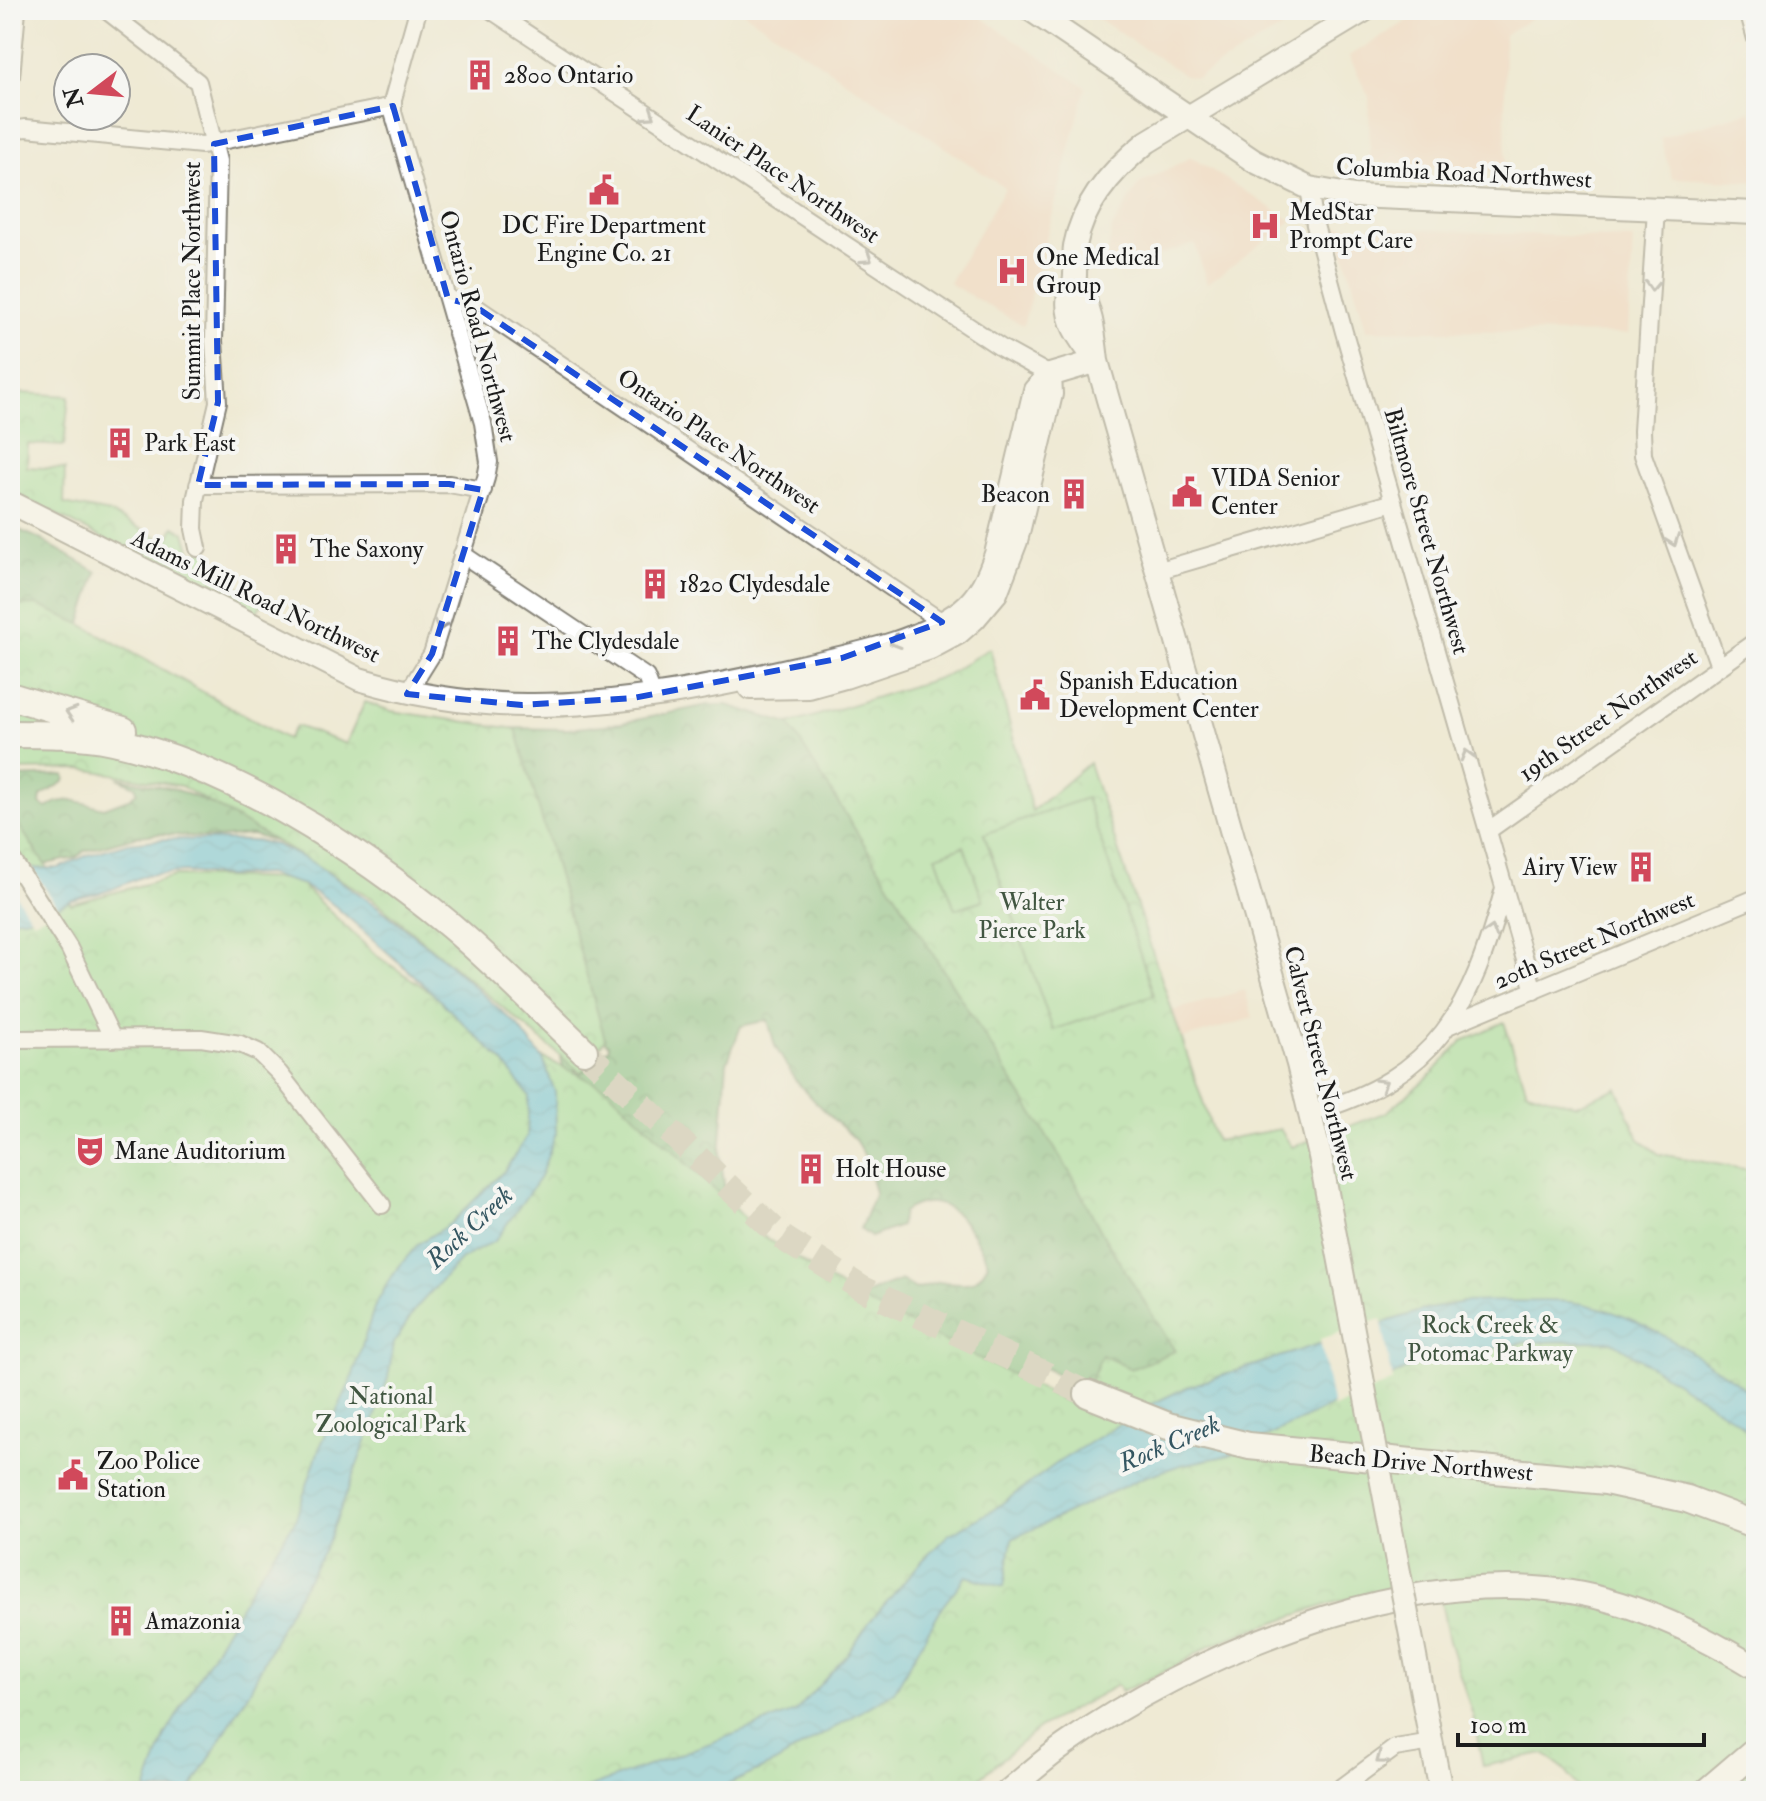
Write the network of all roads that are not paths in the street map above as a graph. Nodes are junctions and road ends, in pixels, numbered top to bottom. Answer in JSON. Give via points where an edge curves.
{"nodes":[{"id":1,"x":17,"y":10,"type":"edge"},
{"id":2,"x":106,"y":10,"type":"edge"},
{"id":3,"x":418,"y":10,"type":"edge"},
{"id":4,"x":491,"y":10,"type":"edge"},
{"id":5,"x":1365,"y":10,"type":"edge"},
{"id":6,"x":1748,"y":10,"type":"edge"},
{"id":7,"x":1038,"y":12,"type":"edge"},
{"id":8,"x":1756,"y":39,"type":"edge"},
{"id":9,"x":11,"y":77,"type":"edge"},
{"id":10,"x":393,"y":106,"type":"junction"},
{"id":11,"x":1189,"y":116,"type":"junction"},
{"id":12,"x":10,"y":130,"type":"edge"},
{"id":13,"x":214,"y":144,"type":"junction"},
{"id":14,"x":1309,"y":188,"type":"junction"},
{"id":15,"x":1656,"y":208,"type":"junction"},
{"id":16,"x":1756,"y":213,"type":"edge"},
{"id":17,"x":448,"y":299,"type":"junction"},
{"id":18,"x":1097,"y":361,"type":"junction"},
{"id":19,"x":1050,"y":375,"type":"junction"},
{"id":20,"x":198,"y":485,"type":"junction"},
{"id":21,"x":483,"y":490,"type":"junction"},
{"id":22,"x":10,"y":502,"type":"edge"},
{"id":23,"x":1393,"y":502,"type":"junction"},
{"id":24,"x":198,"y":548,"type":"dead end"},
{"id":25,"x":462,"y":554,"type":"junction"},
{"id":26,"x":1157,"y":571,"type":"junction"},
{"id":27,"x":950,"y":627,"type":"junction"},
{"id":28,"x":1756,"y":641,"type":"edge"},
{"id":29,"x":1719,"y":666,"type":"junction"},
{"id":30,"x":407,"y":694,"type":"junction"},
{"id":31,"x":653,"y":695,"type":"junction"},
{"id":32,"x":10,"y":696,"type":"edge"},
{"id":33,"x":10,"y":734,"type":"edge"},
{"id":34,"x":194,"y":765,"type":"junction"},
{"id":35,"x":1489,"y":830,"type":"junction"},
{"id":36,"x":10,"y":856,"type":"edge"},
{"id":37,"x":1504,"y":886,"type":"junction"},
{"id":38,"x":1756,"y":898,"type":"edge"},
{"id":39,"x":1534,"y":991,"type":"junction"},
{"id":40,"x":1450,"y":1025,"type":"junction"},
{"id":41,"x":10,"y":1039,"type":"edge"},
{"id":42,"x":113,"y":1039,"type":"junction"},
{"id":43,"x":584,"y":1051,"type":"tunnel mouth"},
{"id":44,"x":1311,"y":1113,"type":"junction"},
{"id":45,"x":382,"y":1205,"type":"dead end"},
{"id":46,"x":1088,"y":1394,"type":"tunnel mouth"},
{"id":47,"x":1756,"y":1525,"type":"edge"},
{"id":48,"x":1756,"y":1668,"type":"edge"},
{"id":49,"x":1430,"y":1734,"type":"junction"},
{"id":50,"x":1756,"y":1750,"type":"edge"},
{"id":51,"x":1008,"y":1791,"type":"edge"},
{"id":52,"x":1337,"y":1791,"type":"edge"},
{"id":53,"x":1441,"y":1791,"type":"edge"},
{"id":54,"x":1708,"y":1791,"type":"edge"}],
"edges":[{"from":1,"to":9,"type":"street"},
{"from":2,"to":13,"type":"street","name":"Summit Place Northwest","via":[[198,82]]},
{"from":3,"to":10,"type":"street"},
{"from":4,"to":19,"type":"street","name":"Lanier Place Northwest","one_way":true},
{"from":5,"to":11,"type":"main road"},
{"from":6,"to":8,"type":"street"},
{"from":7,"to":11,"type":"main road","name":"Columbia Road Northwest"},
{"from":10,"to":13,"type":"street"},
{"from":10,"to":17,"type":"street","name":"Ontario Road Northwest"},
{"from":11,"to":14,"type":"main road","name":"Columbia Road Northwest","via":[[1254,161]]},
{"from":11,"to":18,"type":"main road","via":[[1136,151],[1098,192],[1078,232],[1075,282],[1093,326]]},
{"from":12,"to":13,"type":"street"},
{"from":13,"to":20,"type":"street","name":"Summit Place Northwest","via":[[218,402]]},
{"from":14,"to":15,"type":"main road","name":"Columbia Road Northwest","via":[[1354,196]]},
{"from":14,"to":23,"type":"street","name":"Biltmore Street Northwest"},
{"from":15,"to":16,"type":"main road","name":"Columbia Road Northwest"},
{"from":15,"to":29,"type":"street","one_way":true,"via":[[1643,455]]},
{"from":17,"to":21,"type":"street","name":"Ontario Road Northwest","via":[[483,423],[489,462]]},
{"from":17,"to":27,"type":"street","name":"Ontario Place Northwest","via":[[473,305]]},
{"from":18,"to":19,"type":"main road"},
{"from":18,"to":26,"type":"main road","name":"Calvert Street Northwest"},
{"from":19,"to":27,"type":"main road","name":"Adams Mill Road Northwest","via":[[1051,394],[1016,541],[993,598]]},
{"from":20,"to":21,"type":"street","via":[[449,484]]},
{"from":20,"to":24,"type":"street","name":"Summit Place Northwest"},
{"from":21,"to":25,"type":"street","name":"Ontario Road Northwest"},
{"from":22,"to":30,"type":"main road","name":"Adams Mill Road Northwest","via":[[359,679]]},
{"from":23,"to":26,"type":"street"},
{"from":35,"to":23,"type":"street","name":"Biltmore Street Northwest","one_way":true},
{"from":25,"to":30,"type":"street","name":"Ontario Road Northwest","one_way":true,"via":[[432,654]]},
{"from":25,"to":31,"type":"street","via":[[646,677]]},
{"from":26,"to":44,"type":"main road","name":"Calvert Street Northwest"},
{"from":27,"to":31,"type":"main road","name":"Adams Mill Road Northwest","via":[[921,652],[809,687],[790,678]]},
{"from":28,"to":29,"type":"street","name":"19th Street Northwest"},
{"from":29,"to":35,"type":"street","name":"19th Street Northwest"},
{"from":30,"to":31,"type":"main road","name":"Adams Mill Road Northwest","via":[[532,705]]},
{"from":34,"to":32,"type":"main road","one_way":true,"via":[[124,730]]},
{"from":33,"to":34,"type":"main road","via":[[110,741]]},
{"from":34,"to":43,"type":"main road","via":[[278,808],[395,883],[465,938]]},
{"from":35,"to":37,"type":"street","name":"Biltmore Street Northwest"},
{"from":36,"to":42,"type":"street","via":[[69,948]]},
{"from":37,"to":39,"type":"street","name":"Biltmore Street Northwest"},
{"from":40,"to":37,"type":"street","one_way":true,"via":[[1476,976]]},
{"from":38,"to":39,"type":"street","name":"20th Street Northwest"},
{"from":39,"to":40,"type":"street","name":"20th Street Northwest"},
{"from":44,"to":40,"type":"street","one_way":true,"via":[[1385,1083]]},
{"from":41,"to":42,"type":"street"},
{"from":42,"to":45,"type":"street","via":[[201,1038],[258,1052]]},
{"from":44,"to":49,"type":"main road","name":"Calvert Street Northwest","bridge":true},
{"from":46,"to":47,"type":"main road","name":"Beach Drive Northwest","via":[[1192,1433],[1267,1448],[1606,1481],[1687,1499]]},
{"from":48,"to":51,"type":"main road","via":[[1679,1626],[1597,1598],[1537,1588],[1443,1592],[1328,1618],[1224,1657],[1106,1718]]},
{"from":49,"to":52,"type":"street","one_way":true,"via":[[1395,1748]]},
{"from":49,"to":53,"type":"main road","name":"Calvert Street Northwest"},
{"from":50,"to":54,"type":"main road"}]}
